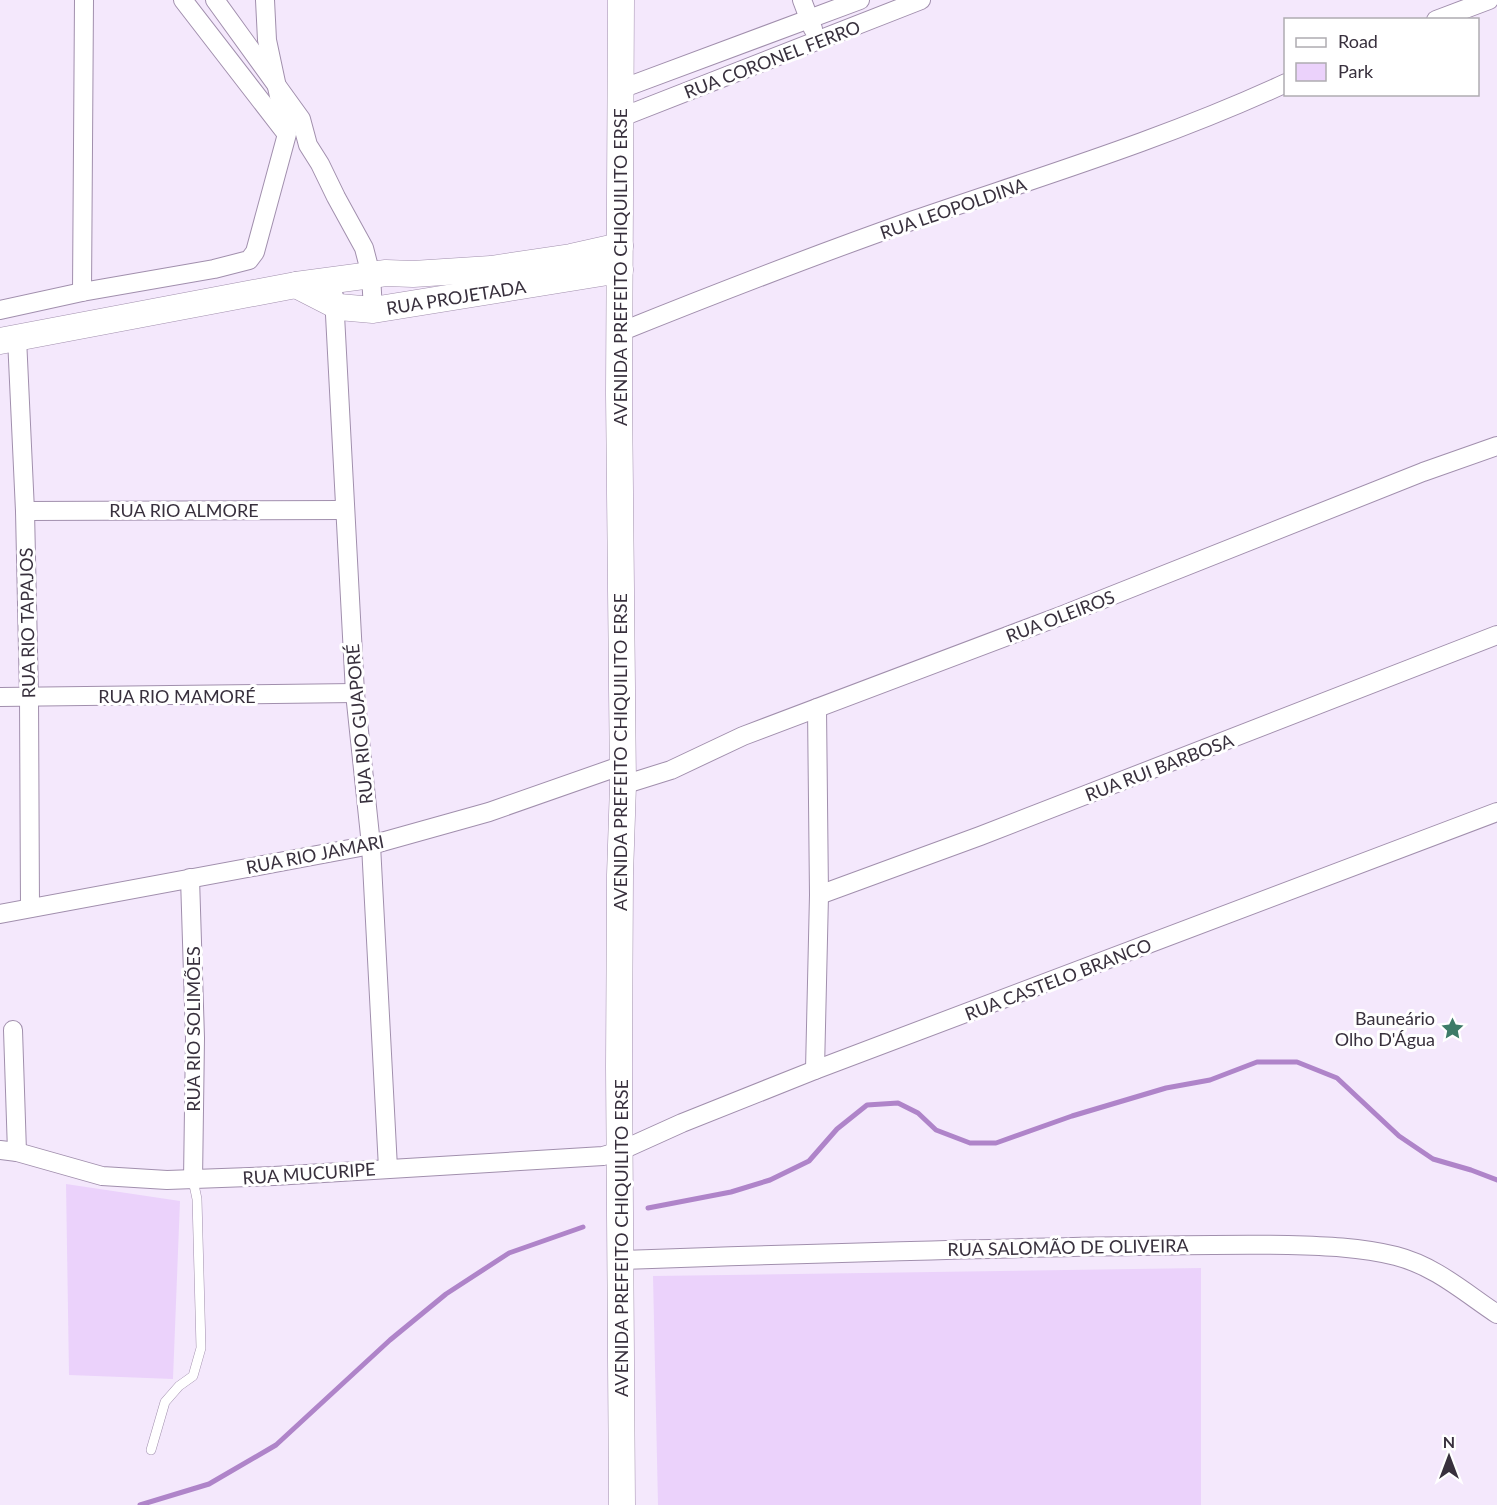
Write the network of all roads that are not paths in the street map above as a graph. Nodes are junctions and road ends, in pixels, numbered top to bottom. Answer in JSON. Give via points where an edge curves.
{"nodes":[{"id":1,"x":84,"y":0,"type":"edge"},
{"id":2,"x":183,"y":0,"type":"edge"},
{"id":3,"x":215,"y":0,"type":"edge"},
{"id":4,"x":265,"y":0,"type":"edge"},
{"id":5,"x":621,"y":0,"type":"edge"},
{"id":6,"x":802,"y":0,"type":"edge"},
{"id":7,"x":860,"y":0,"type":"edge"},
{"id":8,"x":921,"y":0,"type":"edge"},
{"id":9,"x":1489,"y":0,"type":"edge"},
{"id":10,"x":827,"y":6,"type":"edge"},
{"id":11,"x":1442,"y":18,"type":"edge"},
{"id":12,"x":808,"y":19,"type":"junction"},
{"id":13,"x":837,"y":33,"type":"junction"},
{"id":14,"x":817,"y":41,"type":"junction"},
{"id":15,"x":277,"y":84,"type":"junction"},
{"id":16,"x":1284,"y":84,"type":"edge"},
{"id":17,"x":621,"y":89,"type":"junction"},
{"id":18,"x":622,"y":117,"type":"junction"},
{"id":19,"x":287,"y":134,"type":"junction"},
{"id":20,"x":308,"y":145,"type":"junction"},
{"id":21,"x":620,"y":258,"type":"junction"},
{"id":22,"x":371,"y":275,"type":"junction"},
{"id":23,"x":332,"y":280,"type":"junction"},
{"id":24,"x":296,"y":285,"type":"junction"},
{"id":25,"x":82,"y":292,"type":"junction"},
{"id":26,"x":335,"y":306,"type":"junction"},
{"id":27,"x":0,"y":310,"type":"edge"},
{"id":28,"x":373,"y":310,"type":"junction"},
{"id":29,"x":620,"y":332,"type":"junction"},
{"id":30,"x":9,"y":339,"type":"edge"},
{"id":31,"x":1497,"y":446,"type":"edge"},
{"id":32,"x":344,"y":510,"type":"junction"},
{"id":33,"x":25,"y":511,"type":"junction"},
{"id":34,"x":1497,"y":635,"type":"edge"},
{"id":35,"x":355,"y":693,"type":"junction"},
{"id":36,"x":0,"y":697,"type":"edge"},
{"id":37,"x":29,"y":697,"type":"junction"},
{"id":38,"x":817,"y":708,"type":"junction"},
{"id":39,"x":623,"y":775,"type":"junction"},
{"id":40,"x":1497,"y":812,"type":"edge"},
{"id":41,"x":371,"y":845,"type":"junction"},
{"id":42,"x":190,"y":878,"type":"junction"},
{"id":43,"x":819,"y":895,"type":"junction"},
{"id":44,"x":30,"y":908,"type":"junction"},
{"id":45,"x":0,"y":914,"type":"edge"},
{"id":46,"x":13,"y":1030,"type":"dead end"},
{"id":47,"x":815,"y":1070,"type":"junction"},
{"id":48,"x":9,"y":1151,"type":"edge"},
{"id":49,"x":620,"y":1151,"type":"junction"},
{"id":50,"x":388,"y":1168,"type":"junction"},
{"id":51,"x":193,"y":1180,"type":"junction"},
{"id":52,"x":622,"y":1260,"type":"junction"},
{"id":53,"x":1497,"y":1314,"type":"edge"},
{"id":54,"x":151,"y":1450,"type":"dead end"},
{"id":55,"x":622,"y":1505,"type":"edge"}],
"edges":[{"from":1,"to":25,"type":"street"},
{"from":2,"to":19,"type":"street"},
{"from":3,"to":15,"type":"street"},
{"from":4,"to":15,"type":"street","via":[[267,40]]},
{"from":5,"to":17,"type":"street","name":"AVENIDA PREFEITO CHIQUILITO ERSE"},
{"from":6,"to":12,"type":"street"},
{"from":7,"to":10,"type":"street","name":"RUA CORONEL FERRO"},
{"from":8,"to":13,"type":"street","name":"RUA CORONEL FERRO"},
{"from":9,"to":11,"type":"street"},
{"from":10,"to":12,"type":"street","name":"RUA CORONEL FERRO"},
{"from":10,"to":13,"type":"street"},
{"from":12,"to":14,"type":"street"},
{"from":12,"to":17,"type":"street","name":"RUA CORONEL FERRO"},
{"from":13,"to":14,"type":"street","name":"RUA CORONEL FERRO"},
{"from":14,"to":18,"type":"street","name":"RUA CORONEL FERRO"},
{"from":15,"to":19,"type":"street"},
{"from":15,"to":20,"type":"street","via":[[301,119]]},
{"from":16,"to":29,"type":"street","name":"RUA LEOPOLDINA","via":[[1141,143],[804,259]]},
{"from":17,"to":18,"type":"street","name":"AVENIDA PREFEITO CHIQUILITO ERSE"},
{"from":18,"to":21,"type":"street","name":"AVENIDA PREFEITO CHIQUILITO ERSE"},
{"from":19,"to":20,"type":"street"},
{"from":19,"to":25,"type":"street","via":[[255,252],[249,260]]},
{"from":20,"to":22,"type":"street","via":[[360,240]]},
{"from":21,"to":22,"type":"street","name":"RUA PROJETADA","via":[[571,257],[491,269]]},
{"from":21,"to":28,"type":"street","name":"RUA PROJETADA"},
{"from":21,"to":29,"type":"street","name":"AVENIDA PREFEITO CHIQUILITO ERSE"},
{"from":22,"to":23,"type":"street","name":"RUA PROJETADA"},
{"from":22,"to":28,"type":"street"},
{"from":23,"to":24,"type":"street","name":"RUA PROJETADA"},
{"from":23,"to":26,"type":"street","name":"RUA RIO GUAPORÉ"},
{"from":24,"to":26,"type":"street","name":"RUA PROJETADA"},
{"from":24,"to":30,"type":"street","name":"RUA PROJETADA"},
{"from":25,"to":27,"type":"street"},
{"from":26,"to":28,"type":"street","name":"RUA PROJETADA"},
{"from":26,"to":32,"type":"street","name":"RUA RIO GUAPORÉ"},
{"from":29,"to":39,"type":"street","name":"AVENIDA PREFEITO CHIQUILITO ERSE"},
{"from":30,"to":33,"type":"street","name":"RUA RIO TAPAJOS"},
{"from":31,"to":38,"type":"street","name":"RUA OLEIROS"},
{"from":32,"to":33,"type":"street","name":"RUA RIO ALMORE"},
{"from":32,"to":35,"type":"street","name":"RUA RIO GUAPORÉ"},
{"from":33,"to":37,"type":"street","name":"RUA RIO TAPAJOS"},
{"from":34,"to":43,"type":"street","name":"RUA RUI BARBOSA"},
{"from":35,"to":37,"type":"street","name":"RUA RIO MAMORÉ"},
{"from":35,"to":41,"type":"street","name":"RUA RIO GUAPORÉ"},
{"from":36,"to":37,"type":"street","name":"RUA RIO MAMORÉ"},
{"from":37,"to":44,"type":"street","name":"RUA RIO TAPAJOS"},
{"from":38,"to":39,"type":"street","name":"RUA OLEIROS","via":[[671,770]]},
{"from":38,"to":43,"type":"street"},
{"from":39,"to":41,"type":"street","name":"RUA RIO JAMARI"},
{"from":39,"to":49,"type":"street","name":"AVENIDA PREFEITO CHIQUILITO ERSE"},
{"from":40,"to":47,"type":"street","name":"RUA CASTELO BRANCO"},
{"from":41,"to":42,"type":"street","name":"RUA RIO JAMARI"},
{"from":41,"to":50,"type":"street","name":"RUA RIO GUAPORÉ"},
{"from":42,"to":44,"type":"street","name":"RUA RIO JAMARI"},
{"from":42,"to":51,"type":"street","name":"RUA RIO SOLIMÕES","via":[[195,1038]]},
{"from":43,"to":47,"type":"street"},
{"from":44,"to":45,"type":"street","name":"RUA RIO JAMARI"},
{"from":46,"to":48,"type":"street"},
{"from":47,"to":49,"type":"street","name":"RUA CASTELO BRANCO"},
{"from":48,"to":51,"type":"street","name":"RUA MUCURIPE","via":[[102,1176]]},
{"from":49,"to":50,"type":"street","name":"RUA MUCURIPE","via":[[563,1159]]},
{"from":49,"to":52,"type":"street","name":"AVENIDA PREFEITO CHIQUILITO ERSE"},
{"from":50,"to":51,"type":"street","name":"RUA MUCURIPE"},
{"from":51,"to":54,"type":"lane","via":[[197,1199],[201,1348],[193,1376],[165,1402]]},
{"from":52,"to":53,"type":"street","name":"RUA SALOMÃO DE OLIVEIRA","via":[[1085,1246],[1333,1246],[1415,1262],[1457,1285]]},
{"from":52,"to":55,"type":"street","name":"AVENIDA PREFEITO CHIQUILITO ERSE"}]}
